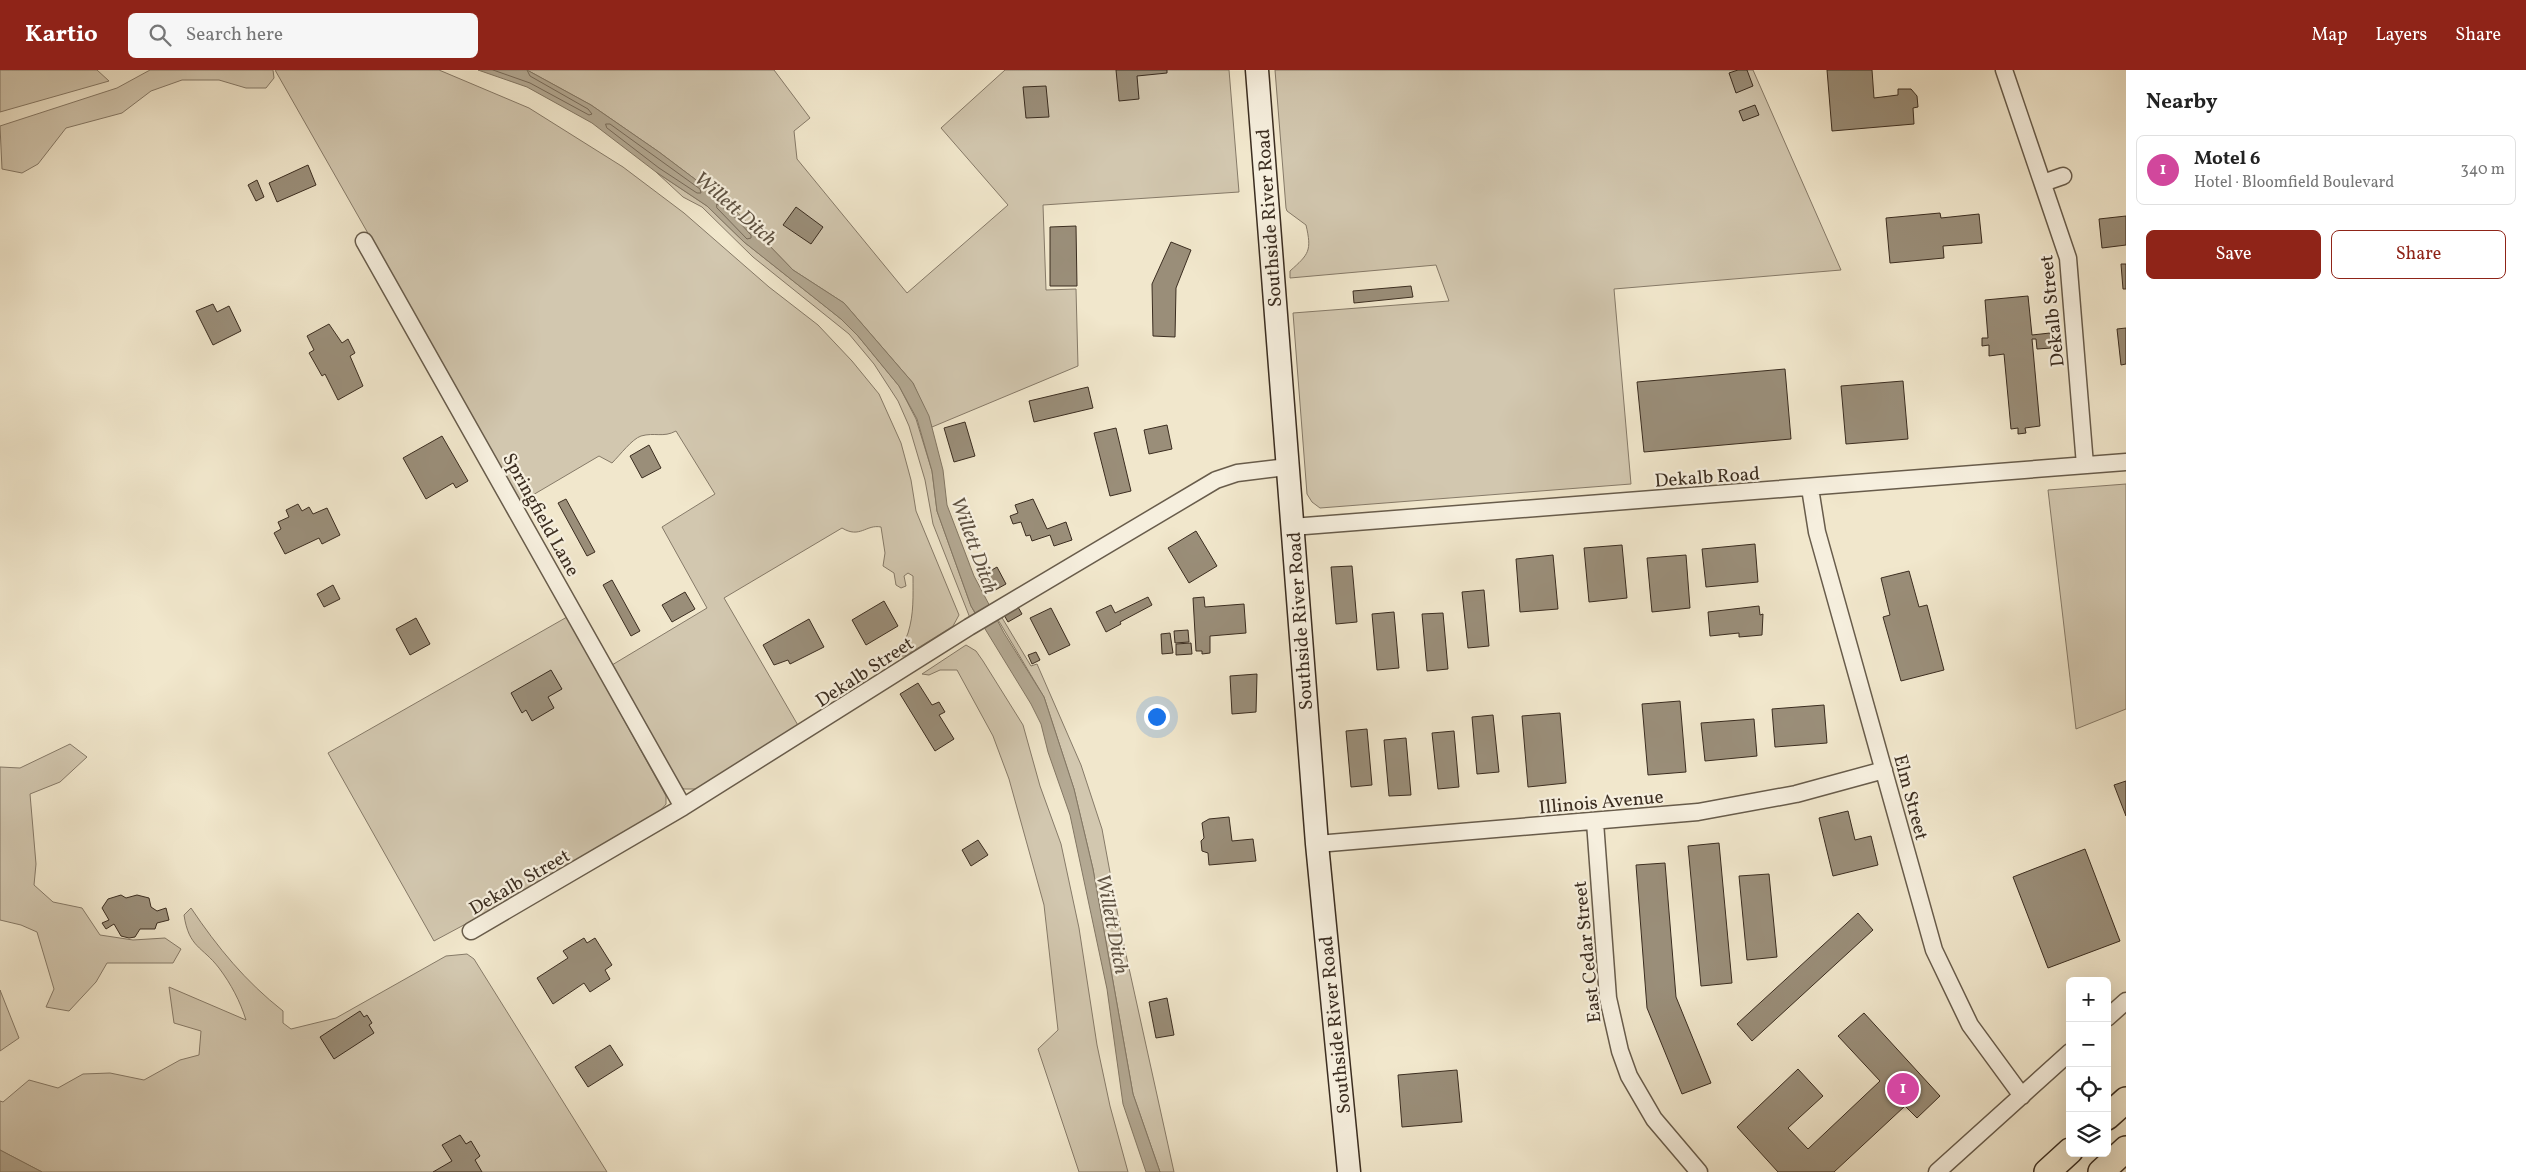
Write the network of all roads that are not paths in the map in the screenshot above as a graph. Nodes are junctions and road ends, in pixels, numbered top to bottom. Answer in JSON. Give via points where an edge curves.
{"nodes":[{"id":1,"x":1257,"y":70,"type":"edge"},
{"id":2,"x":2004,"y":70,"type":"edge"},
{"id":3,"x":2063,"y":176,"type":"dead end"},
{"id":4,"x":2043,"y":183,"type":"junction"},
{"id":5,"x":364,"y":241,"type":"dead end"},
{"id":6,"x":2126,"y":462,"type":"edge"},
{"id":7,"x":2085,"y":465,"type":"junction"},
{"id":8,"x":1287,"y":468,"type":"junction"},
{"id":9,"x":1810,"y":488,"type":"junction"},
{"id":10,"x":1292,"y":527,"type":"junction"},
{"id":11,"x":1884,"y":770,"type":"junction"},
{"id":12,"x":683,"y":807,"type":"junction"},
{"id":13,"x":1595,"y":822,"type":"junction"},
{"id":14,"x":1317,"y":844,"type":"junction"},
{"id":15,"x":471,"y":931,"type":"dead end"},
{"id":16,"x":2126,"y":1001,"type":"edge"},
{"id":17,"x":2111,"y":1014,"type":"edge"},
{"id":18,"x":2066,"y":1056,"type":"edge"},
{"id":19,"x":2022,"y":1096,"type":"junction"},
{"id":20,"x":2126,"y":1100,"type":"edge"},
{"id":21,"x":2111,"y":1113,"type":"edge"},
{"id":22,"x":2126,"y":1149,"type":"edge"},
{"id":23,"x":2066,"y":1155,"type":"edge"},
{"id":24,"x":1349,"y":1172,"type":"edge"},
{"id":25,"x":1699,"y":1172,"type":"edge"},
{"id":26,"x":1936,"y":1172,"type":"edge"},
{"id":27,"x":2047,"y":1172,"type":"edge"},
{"id":28,"x":2101,"y":1172,"type":"edge"}],
"edges":[{"from":1,"to":8,"type":"main road","name":"Southside River Road"},
{"from":2,"to":4,"type":"street","name":"Dekalb Street"},
{"from":3,"to":4,"type":"street"},
{"from":4,"to":7,"type":"street","name":"Dekalb Street","via":[[2068,258]]},
{"from":5,"to":12,"type":"street","name":"Springfield Lane"},
{"from":6,"to":7,"type":"street","name":"Dekalb Road"},
{"from":7,"to":9,"type":"street","name":"Dekalb Road"},
{"from":8,"to":10,"type":"main road","name":"Southside River Road"},
{"from":8,"to":12,"type":"street","name":"Dekalb Street","via":[[1237,473],[1216,480],[1001,608]]},
{"from":9,"to":10,"type":"street","name":"Dekalb Road"},
{"from":9,"to":11,"type":"street","name":"Elm Street","via":[[1817,532]]},
{"from":10,"to":14,"type":"main road","name":"Southside River Road"},
{"from":11,"to":13,"type":"street","name":"Illinois Avenue","via":[[1748,804]]},
{"from":11,"to":19,"type":"street","name":"Elm Street","via":[[1934,950],[1970,1025]]},
{"from":12,"to":15,"type":"street","name":"Dekalb Street"},
{"from":13,"to":14,"type":"street","name":"Illinois Avenue"},
{"from":13,"to":25,"type":"street","name":"East Cedar Street","via":[[1608,998],[1620,1050],[1654,1120]]},
{"from":14,"to":24,"type":"main road","name":"Southside River Road"},
{"from":16,"to":17,"type":"street"},
{"from":18,"to":19,"type":"street"},
{"from":19,"to":26,"type":"street"},
{"from":20,"to":21,"type":"main road"},
{"from":22,"to":28,"type":"main road"},
{"from":23,"to":27,"type":"main road"}]}
